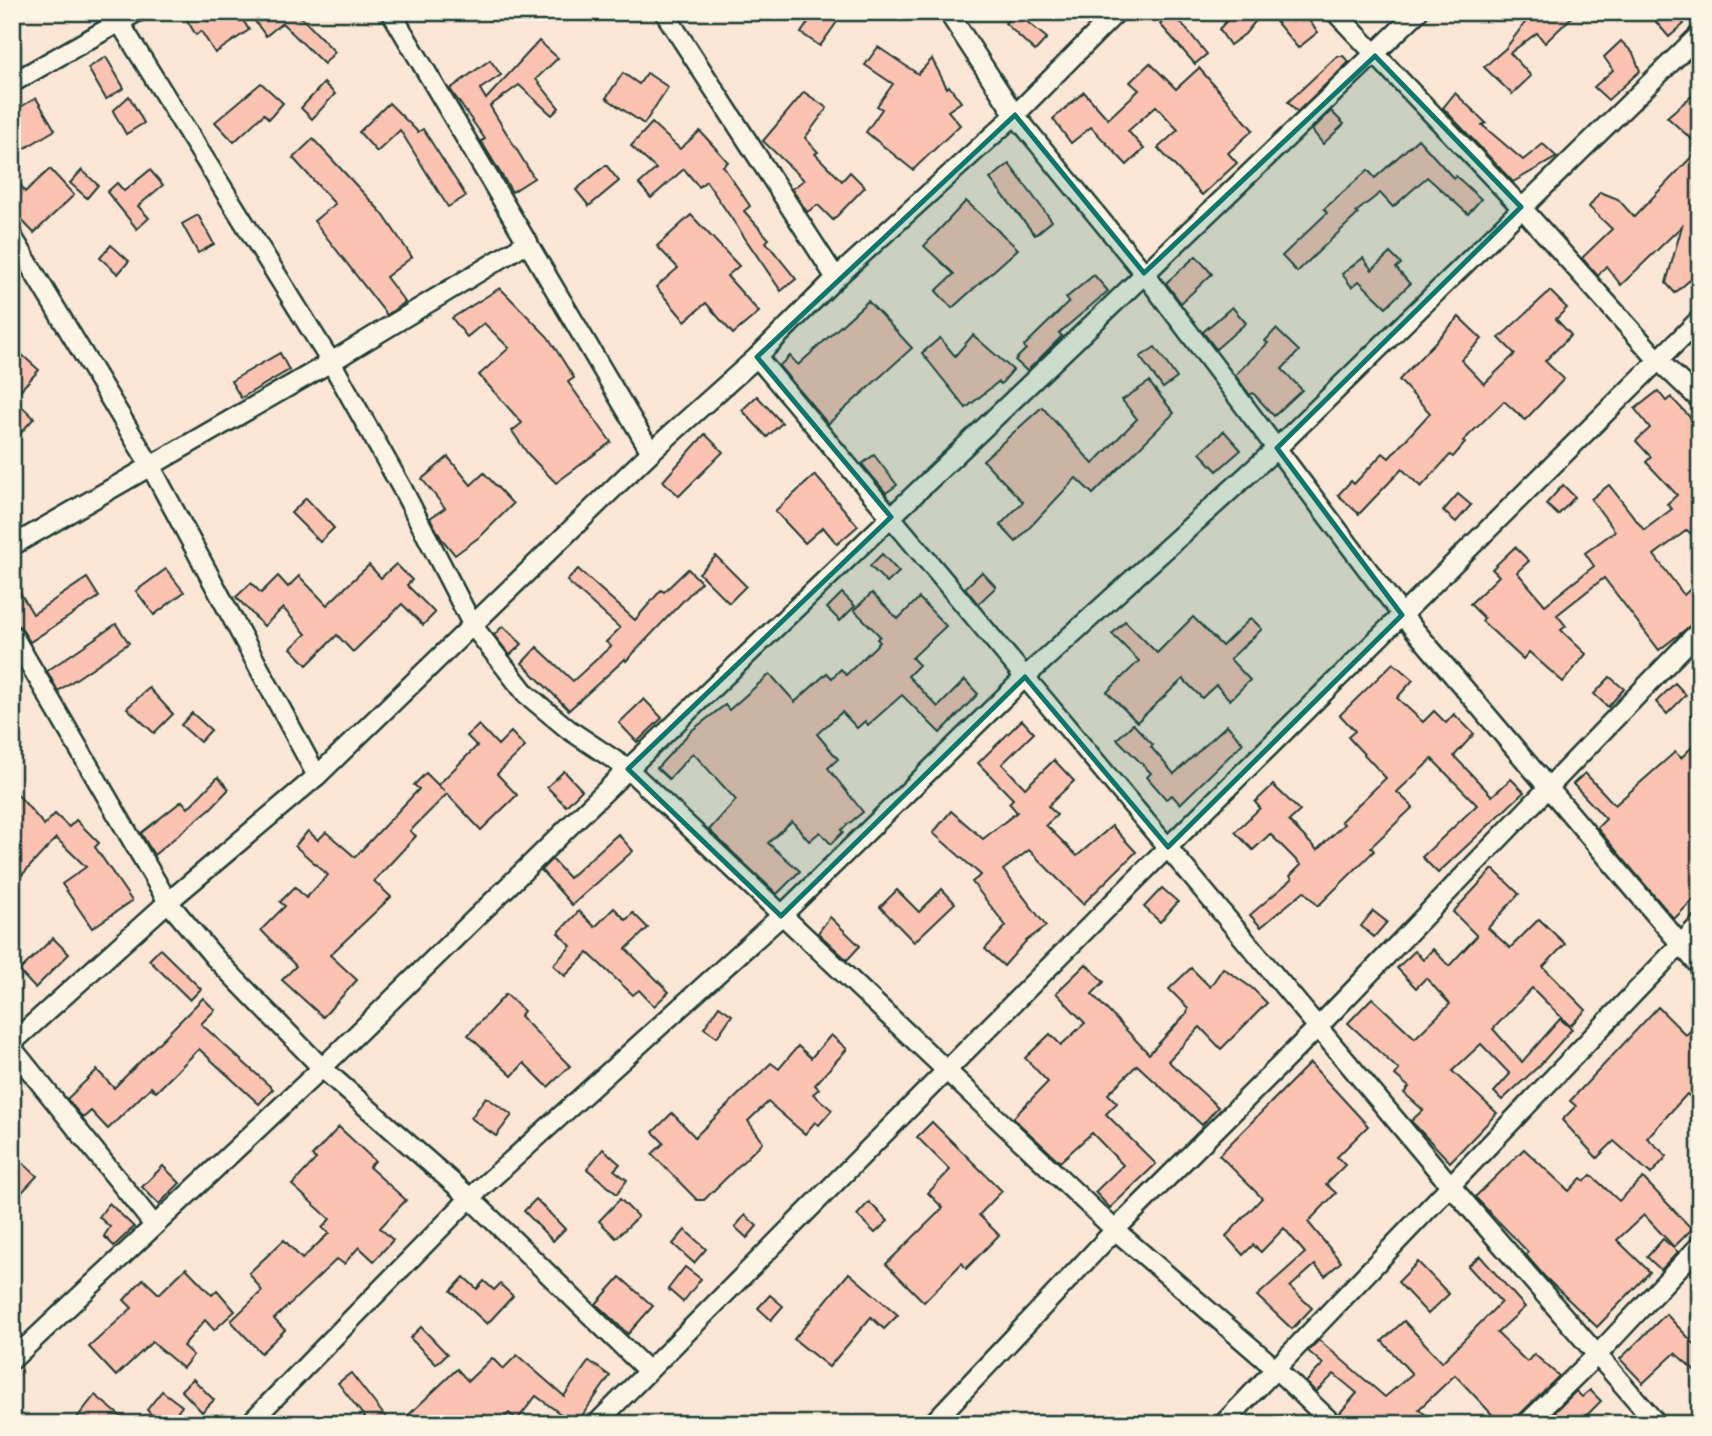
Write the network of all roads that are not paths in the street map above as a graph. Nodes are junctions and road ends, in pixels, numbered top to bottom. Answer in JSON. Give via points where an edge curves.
{"nodes":[{"id":1,"x":137,"y":12,"type":"edge"},
{"id":2,"x":391,"y":12,"type":"edge"},
{"id":3,"x":684,"y":12,"type":"edge"},
{"id":4,"x":948,"y":12,"type":"edge"},
{"id":5,"x":1118,"y":12,"type":"edge"},
{"id":6,"x":1335,"y":12,"type":"edge"},
{"id":7,"x":1419,"y":12,"type":"edge"},
{"id":8,"x":116,"y":18,"type":"edge"},
{"id":9,"x":667,"y":19,"type":"edge"},
{"id":10,"x":1700,"y":34,"type":"edge"},
{"id":11,"x":1375,"y":56,"type":"junction"},
{"id":12,"x":12,"y":83,"type":"edge"},
{"id":13,"x":1015,"y":115,"type":"junction"},
{"id":14,"x":1521,"y":207,"type":"junction"},
{"id":15,"x":12,"y":236,"type":"edge"},
{"id":16,"x":528,"y":242,"type":"junction"},
{"id":17,"x":1144,"y":274,"type":"junction"},
{"id":18,"x":836,"y":278,"type":"junction"},
{"id":19,"x":1700,"y":319,"type":"edge"},
{"id":20,"x":757,"y":358,"type":"junction"},
{"id":21,"x":1659,"y":361,"type":"junction"},
{"id":22,"x":331,"y":362,"type":"junction"},
{"id":23,"x":1700,"y":400,"type":"edge"},
{"id":24,"x":1277,"y":448,"type":"junction"},
{"id":25,"x":651,"y":452,"type":"junction"},
{"id":26,"x":150,"y":465,"type":"junction"},
{"id":27,"x":891,"y":517,"type":"junction"},
{"id":28,"x":12,"y":546,"type":"edge"},
{"id":29,"x":1402,"y":615,"type":"junction"},
{"id":30,"x":473,"y":626,"type":"junction"},
{"id":31,"x":1700,"y":630,"type":"edge"},
{"id":32,"x":12,"y":634,"type":"edge"},
{"id":33,"x":1025,"y":677,"type":"junction"},
{"id":34,"x":628,"y":769,"type":"junction"},
{"id":35,"x":317,"y":776,"type":"junction"},
{"id":36,"x":1548,"y":786,"type":"junction"},
{"id":37,"x":1168,"y":846,"type":"junction"},
{"id":38,"x":168,"y":902,"type":"junction"},
{"id":39,"x":781,"y":916,"type":"junction"},
{"id":40,"x":1700,"y":924,"type":"edge"},
{"id":41,"x":1679,"y":945,"type":"junction"},
{"id":42,"x":1700,"y":967,"type":"edge"},
{"id":43,"x":1318,"y":1027,"type":"junction"},
{"id":44,"x":12,"y":1045,"type":"edge"},
{"id":45,"x":322,"y":1068,"type":"junction"},
{"id":46,"x":944,"y":1071,"type":"junction"},
{"id":47,"x":1450,"y":1185,"type":"junction"},
{"id":48,"x":470,"y":1198,"type":"junction"},
{"id":49,"x":153,"y":1225,"type":"junction"},
{"id":50,"x":1115,"y":1230,"type":"junction"},
{"id":51,"x":1700,"y":1245,"type":"edge"},
{"id":52,"x":1598,"y":1353,"type":"junction"},
{"id":53,"x":12,"y":1360,"type":"edge"},
{"id":54,"x":1276,"y":1369,"type":"junction"},
{"id":55,"x":648,"y":1371,"type":"junction"},
{"id":56,"x":249,"y":1424,"type":"edge"},
{"id":57,"x":596,"y":1424,"type":"edge"},
{"id":58,"x":932,"y":1424,"type":"edge"},
{"id":59,"x":1223,"y":1424,"type":"edge"},
{"id":60,"x":1333,"y":1424,"type":"edge"},
{"id":61,"x":1525,"y":1424,"type":"edge"},
{"id":62,"x":1657,"y":1424,"type":"edge"}],
"edges":[{"from":1,"to":8,"type":"street"},
{"from":2,"to":16,"type":"street"},
{"from":3,"to":9,"type":"street"},
{"from":4,"to":13,"type":"street"},
{"from":5,"to":13,"type":"street"},
{"from":6,"to":11,"type":"street"},
{"from":7,"to":11,"type":"street"},
{"from":8,"to":12,"type":"street"},
{"from":8,"to":22,"type":"street"},
{"from":9,"to":18,"type":"street"},
{"from":10,"to":14,"type":"street"},
{"from":11,"to":14,"type":"street"},
{"from":11,"to":17,"type":"street"},
{"from":13,"to":17,"type":"street"},
{"from":13,"to":18,"type":"street"},
{"from":14,"to":21,"type":"street"},
{"from":14,"to":24,"type":"street"},
{"from":15,"to":26,"type":"street"},
{"from":16,"to":22,"type":"street"},
{"from":16,"to":25,"type":"street"},
{"from":17,"to":24,"type":"street"},
{"from":17,"to":27,"type":"street"},
{"from":18,"to":20,"type":"street"},
{"from":19,"to":21,"type":"street"},
{"from":20,"to":25,"type":"street"},
{"from":20,"to":27,"type":"street"},
{"from":21,"to":23,"type":"street"},
{"from":21,"to":29,"type":"street"},
{"from":22,"to":26,"type":"street"},
{"from":22,"to":30,"type":"street"},
{"from":24,"to":29,"type":"street"},
{"from":24,"to":33,"type":"street"},
{"from":25,"to":30,"type":"street"},
{"from":26,"to":28,"type":"street"},
{"from":26,"to":35,"type":"street"},
{"from":27,"to":33,"type":"street"},
{"from":27,"to":34,"type":"street"},
{"from":29,"to":36,"type":"street"},
{"from":29,"to":37,"type":"street"},
{"from":30,"to":34,"type":"street","via":[[526,694]]},
{"from":30,"to":35,"type":"street"},
{"from":31,"to":36,"type":"street"},
{"from":32,"to":38,"type":"street"},
{"from":33,"to":37,"type":"street"},
{"from":33,"to":39,"type":"street"},
{"from":34,"to":39,"type":"street"},
{"from":34,"to":45,"type":"street"},
{"from":35,"to":38,"type":"street"},
{"from":36,"to":41,"type":"street"},
{"from":36,"to":43,"type":"street"},
{"from":37,"to":43,"type":"street"},
{"from":37,"to":46,"type":"street"},
{"from":38,"to":44,"type":"street"},
{"from":38,"to":45,"type":"street","via":[[215,958]]},
{"from":39,"to":46,"type":"street"},
{"from":39,"to":48,"type":"street"},
{"from":40,"to":41,"type":"street"},
{"from":41,"to":42,"type":"street"},
{"from":41,"to":47,"type":"street"},
{"from":43,"to":47,"type":"street"},
{"from":43,"to":50,"type":"street"},
{"from":44,"to":49,"type":"street"},
{"from":45,"to":48,"type":"street"},
{"from":45,"to":49,"type":"street"},
{"from":46,"to":50,"type":"street"},
{"from":46,"to":55,"type":"street"},
{"from":47,"to":52,"type":"street"},
{"from":47,"to":54,"type":"street"},
{"from":48,"to":55,"type":"street"},
{"from":48,"to":56,"type":"street"},
{"from":49,"to":53,"type":"street"},
{"from":50,"to":54,"type":"street"},
{"from":50,"to":58,"type":"street"},
{"from":51,"to":52,"type":"street"},
{"from":52,"to":61,"type":"street"},
{"from":52,"to":62,"type":"street"},
{"from":54,"to":59,"type":"street"},
{"from":54,"to":60,"type":"street"},
{"from":55,"to":57,"type":"street"}]}
